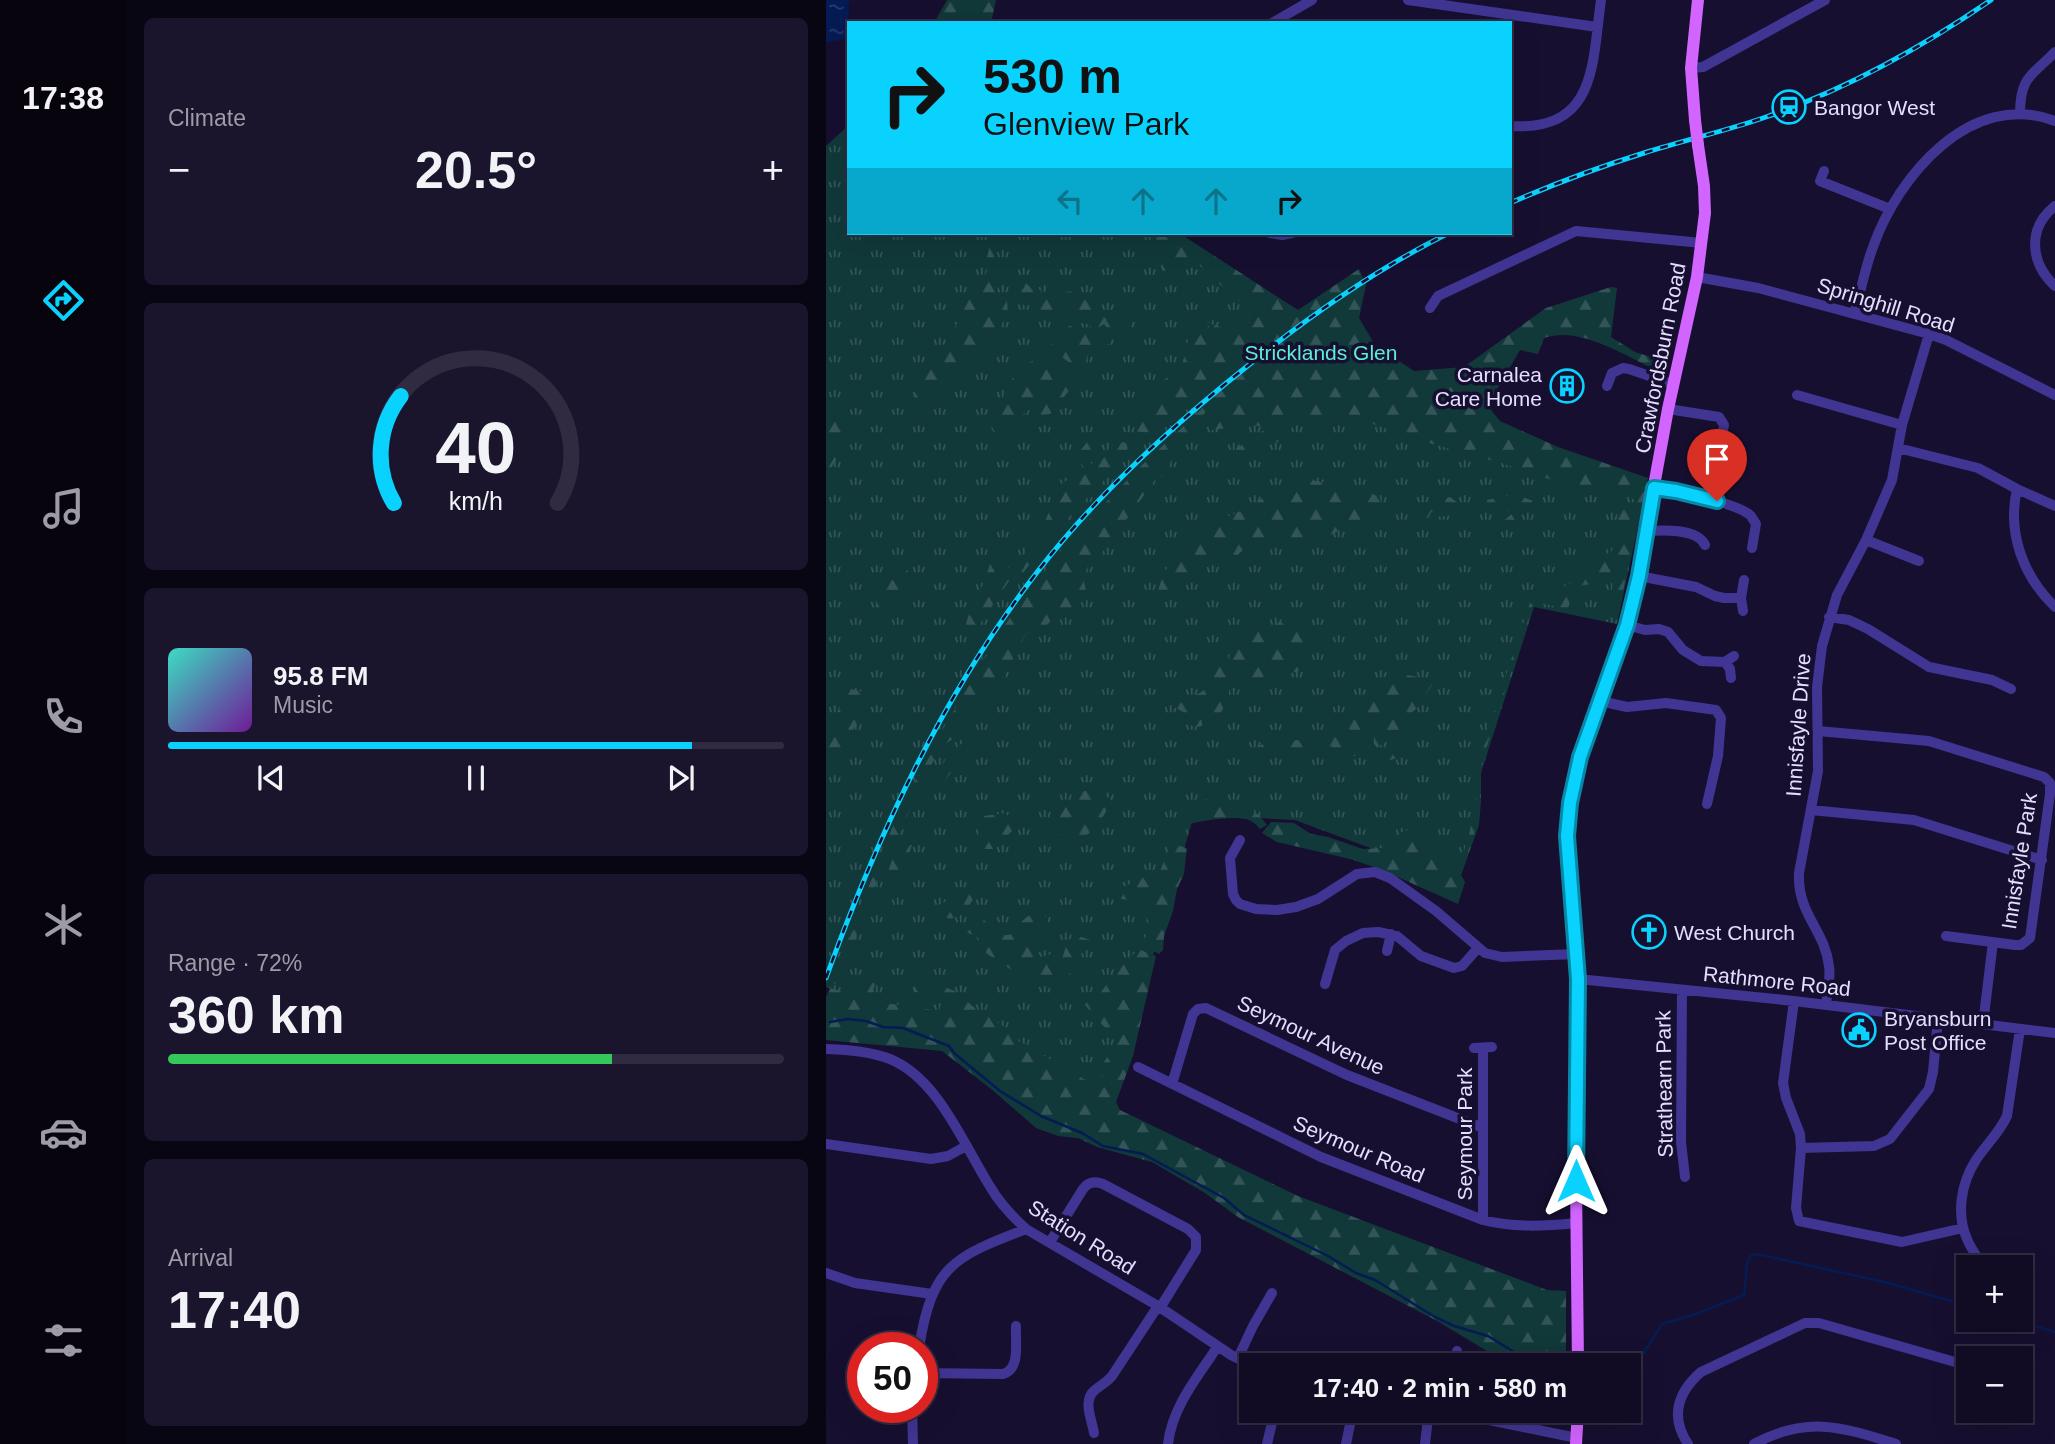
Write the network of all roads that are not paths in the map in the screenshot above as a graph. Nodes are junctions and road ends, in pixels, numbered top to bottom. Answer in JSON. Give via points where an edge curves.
{"nodes":[{"id":1,"x":1312,"y":0,"type":"edge"},
{"id":2,"x":1408,"y":0,"type":"edge"},
{"id":3,"x":1601,"y":0,"type":"edge"},
{"id":4,"x":1698,"y":0,"type":"edge"},
{"id":5,"x":1825,"y":0,"type":"edge"},
{"id":6,"x":1275,"y":21,"type":"edge"},
{"id":7,"x":1597,"y":27,"type":"junction"},
{"id":8,"x":2055,"y":52,"type":"edge"},
{"id":9,"x":1691,"y":68,"type":"junction"},
{"id":10,"x":2020,"y":114,"type":"junction"},
{"id":11,"x":2055,"y":121,"type":"edge"},
{"id":12,"x":1512,"y":127,"type":"edge"},
{"id":13,"x":1824,"y":171,"type":"dead end"},
{"id":14,"x":2055,"y":206,"type":"edge"},
{"id":15,"x":1890,"y":209,"type":"junction"},
{"id":16,"x":1702,"y":243,"type":"junction"},
{"id":17,"x":1697,"y":277,"type":"junction"},
{"id":18,"x":2055,"y":286,"type":"edge"},
{"id":19,"x":1430,"y":308,"type":"dead end"},
{"id":20,"x":1854,"y":314,"type":"junction"},
{"id":21,"x":1929,"y":334,"type":"junction"},
{"id":22,"x":1673,"y":384,"type":"junction"},
{"id":23,"x":1606,"y":386,"type":"dead end"},
{"id":24,"x":2055,"y":395,"type":"edge"},
{"id":25,"x":1797,"y":396,"type":"dead end"},
{"id":26,"x":1668,"y":409,"type":"junction"},
{"id":27,"x":1902,"y":425,"type":"junction"},
{"id":28,"x":1898,"y":448,"type":"junction"},
{"id":29,"x":1727,"y":482,"type":"dead end"},
{"id":30,"x":1654,"y":488,"type":"junction"},
{"id":31,"x":2017,"y":489,"type":"junction"},
{"id":32,"x":2055,"y":506,"type":"edge"},
{"id":33,"x":1647,"y":531,"type":"junction"},
{"id":34,"x":1866,"y":540,"type":"junction"},
{"id":35,"x":1705,"y":545,"type":"dead end"},
{"id":36,"x":1752,"y":548,"type":"dead end"},
{"id":37,"x":1919,"y":561,"type":"dead end"},
{"id":38,"x":1639,"y":576,"type":"junction"},
{"id":39,"x":1744,"y":580,"type":"dead end"},
{"id":40,"x":1741,"y":598,"type":"junction"},
{"id":41,"x":2055,"y":607,"type":"edge"},
{"id":42,"x":1743,"y":611,"type":"dead end"},
{"id":43,"x":1829,"y":617,"type":"junction"},
{"id":44,"x":1627,"y":625,"type":"junction"},
{"id":45,"x":1731,"y":678,"type":"dead end"},
{"id":46,"x":2011,"y":689,"type":"dead end"},
{"id":47,"x":1600,"y":701,"type":"junction"},
{"id":48,"x":1818,"y":731,"type":"junction"},
{"id":49,"x":1707,"y":804,"type":"dead end"},
{"id":50,"x":1811,"y":810,"type":"junction"},
{"id":51,"x":1240,"y":840,"type":"dead end"},
{"id":52,"x":2042,"y":860,"type":"junction"},
{"id":53,"x":1391,"y":934,"type":"junction"},
{"id":54,"x":1946,"y":936,"type":"dead end"},
{"id":55,"x":1993,"y":942,"type":"junction"},
{"id":56,"x":1478,"y":948,"type":"junction"},
{"id":57,"x":1387,"y":951,"type":"dead end"},
{"id":58,"x":1577,"y":954,"type":"junction"},
{"id":59,"x":1578,"y":979,"type":"junction"},
{"id":60,"x":1325,"y":984,"type":"dead end"},
{"id":61,"x":1682,"y":990,"type":"junction"},
{"id":62,"x":1794,"y":1001,"type":"junction"},
{"id":63,"x":1826,"y":1005,"type":"junction"},
{"id":64,"x":1938,"y":1019,"type":"junction"},
{"id":65,"x":1983,"y":1024,"type":"junction"},
{"id":66,"x":2020,"y":1029,"type":"junction"},
{"id":67,"x":2055,"y":1033,"type":"edge"},
{"id":68,"x":1483,"y":1048,"type":"dead end"},
{"id":69,"x":826,"y":1049,"type":"edge"},
{"id":70,"x":1138,"y":1067,"type":"dead end"},
{"id":71,"x":1171,"y":1084,"type":"junction"},
{"id":72,"x":1483,"y":1128,"type":"junction"},
{"id":73,"x":826,"y":1144,"type":"edge"},
{"id":74,"x":966,"y":1146,"type":"junction"},
{"id":75,"x":1801,"y":1148,"type":"junction"},
{"id":76,"x":1685,"y":1177,"type":"dead end"},
{"id":77,"x":1483,"y":1220,"type":"junction"},
{"id":78,"x":1577,"y":1223,"type":"junction"},
{"id":79,"x":1963,"y":1228,"type":"junction"},
{"id":80,"x":1026,"y":1229,"type":"junction"},
{"id":81,"x":1050,"y":1242,"type":"junction"},
{"id":82,"x":1976,"y":1255,"type":"edge"},
{"id":83,"x":826,"y":1273,"type":"edge"},
{"id":84,"x":1272,"y":1293,"type":"dead end"},
{"id":85,"x":932,"y":1294,"type":"junction"},
{"id":86,"x":1159,"y":1307,"type":"junction"},
{"id":87,"x":1016,"y":1326,"type":"dead end"},
{"id":88,"x":922,"y":1332,"type":"edge"},
{"id":89,"x":1218,"y":1346,"type":"junction"},
{"id":90,"x":1578,"y":1353,"type":"edge"},
{"id":91,"x":1238,"y":1358,"type":"joint"},
{"id":92,"x":1956,"y":1362,"type":"edge"},
{"id":93,"x":938,"y":1373,"type":"edge"},
{"id":94,"x":913,"y":1423,"type":"edge"},
{"id":95,"x":1272,"y":1423,"type":"edge"},
{"id":96,"x":1350,"y":1423,"type":"edge"},
{"id":97,"x":1427,"y":1423,"type":"edge"},
{"id":98,"x":1506,"y":1423,"type":"edge"},
{"id":99,"x":1577,"y":1423,"type":"edge"},
{"id":100,"x":1094,"y":1433,"type":"dead end"},
{"id":101,"x":1872,"y":1440,"type":"edge"},
{"id":102,"x":1576,"y":1441,"type":"edge"},
{"id":103,"x":914,"y":1444,"type":"edge"},
{"id":104,"x":1168,"y":1444,"type":"edge"},
{"id":105,"x":1267,"y":1444,"type":"edge"},
{"id":106,"x":1346,"y":1444,"type":"edge"},
{"id":107,"x":1425,"y":1444,"type":"edge"},
{"id":108,"x":1688,"y":1444,"type":"edge"},
{"id":109,"x":1754,"y":1444,"type":"edge"},
{"id":110,"x":1896,"y":1444,"type":"edge"}],
"edges":[{"from":1,"to":6,"type":"street"},
{"from":2,"to":7,"type":"street"},
{"from":3,"to":7,"type":"street"},
{"from":4,"to":9,"type":"main road","name":"Crawfordsburn Road"},
{"from":5,"to":9,"type":"street","via":[[1703,67]]},
{"from":7,"to":12,"type":"street","via":[[1589,82],[1578,102],[1553,122]]},
{"from":8,"to":10,"type":"street","via":[[2031,73],[2023,87]]},
{"from":9,"to":16,"type":"main road","name":"Crawfordsburn Road","bridge":true,"via":[[1704,186]]},
{"from":10,"to":11,"type":"street"},
{"from":10,"to":15,"type":"street","via":[[1975,122],[1956,133],[1933,152]]},
{"from":13,"to":15,"type":"street","via":[[1820,181]]},
{"from":14,"to":18,"type":"street","via":[[2039,227],[2035,251],[2044,274]]},
{"from":15,"to":20,"type":"street","via":[[1873,246]]},
{"from":16,"to":17,"type":"main road","name":"Crawfordsburn Road"},
{"from":16,"to":19,"type":"street","via":[[1576,231],[1438,296]]},
{"from":17,"to":20,"type":"street","name":"Springhill Road"},
{"from":17,"to":22,"type":"main road","name":"Crawfordsburn Road"},
{"from":20,"to":21,"type":"street","name":"Springhill Road"},
{"from":21,"to":24,"type":"street","name":"Springhill Road"},
{"from":21,"to":27,"type":"street","name":"Innisfayle Drive"},
{"from":22,"to":23,"type":"street","via":[[1623,368],[1612,373]]},
{"from":22,"to":26,"type":"main road","name":"Crawfordsburn Road"},
{"from":25,"to":27,"type":"street"},
{"from":26,"to":29,"type":"street","via":[[1720,418],[1724,425],[1712,483]]},
{"from":26,"to":30,"type":"main road","name":"Crawfordsburn Road"},
{"from":27,"to":28,"type":"street","name":"Innisfayle Drive"},
{"from":28,"to":31,"type":"street","via":[[1978,468]]},
{"from":28,"to":34,"type":"street","name":"Innisfayle Drive","via":[[1892,480]]},
{"from":30,"to":33,"type":"main road","name":"Crawfordsburn Road"},
{"from":30,"to":36,"type":"street","via":[[1717,501],[1749,514],[1756,524]]},
{"from":31,"to":32,"type":"street"},
{"from":31,"to":41,"type":"street","via":[[2014,527],[2021,556],[2028,574]]},
{"from":33,"to":35,"type":"street","via":[[1693,534]]},
{"from":33,"to":38,"type":"main road","name":"Crawfordsburn Road"},
{"from":34,"to":37,"type":"street"},
{"from":34,"to":43,"type":"street","name":"Innisfayle Drive"},
{"from":38,"to":40,"type":"street","via":[[1696,587],[1724,598]]},
{"from":38,"to":44,"type":"main road","name":"Crawfordsburn Road"},
{"from":39,"to":40,"type":"street"},
{"from":40,"to":42,"type":"street"},
{"from":43,"to":46,"type":"street","via":[[1868,629],[1929,667],[1992,680]]},
{"from":43,"to":48,"type":"street","name":"Innisfayle Drive","via":[[1819,666]]},
{"from":44,"to":45,"type":"street","via":[[1668,632],[1701,662],[1730,659]]},
{"from":44,"to":47,"type":"main road","name":"Crawfordsburn Road"},
{"from":47,"to":49,"type":"street","via":[[1627,707],[1666,703],[1720,713],[1718,756]]},
{"from":47,"to":58,"type":"main road","name":"Crawfordsburn Road","via":[[1574,779],[1568,819]]},
{"from":48,"to":50,"type":"street","name":"Innisfayle Drive","via":[[1818,771]]},
{"from":48,"to":52,"type":"street","name":"Innisfayle Park","via":[[1929,741],[2044,778],[2051,789]]},
{"from":50,"to":52,"type":"street","via":[[1914,820]]},
{"from":50,"to":63,"type":"street","name":"Innisfayle Drive","via":[[1798,886],[1801,904],[1830,967]]},
{"from":51,"to":56,"type":"street","via":[[1230,858],[1233,894],[1240,904],[1288,909],[1318,899],[1357,874],[1375,872],[1436,911]]},
{"from":52,"to":55,"type":"street","name":"Innisfayle Park","via":[[2030,938],[2021,945]]},
{"from":53,"to":56,"type":"street","via":[[1421,956],[1454,968],[1462,966]]},
{"from":53,"to":57,"type":"street"},
{"from":53,"to":60,"type":"street","via":[[1358,934],[1346,941],[1333,953]]},
{"from":54,"to":55,"type":"street","name":"Innisfayle Park"},
{"from":55,"to":65,"type":"street","name":"Innisfayle Park"},
{"from":56,"to":58,"type":"street","via":[[1502,957]]},
{"from":58,"to":59,"type":"main road","name":"Crawfordsburn Road"},
{"from":59,"to":61,"type":"street","name":"Rathmore Road"},
{"from":59,"to":78,"type":"main road","name":"Crawfordsburn Road"},
{"from":61,"to":62,"type":"street","name":"Rathmore Road"},
{"from":61,"to":76,"type":"street","name":"Strathearn Park"},
{"from":62,"to":63,"type":"street","name":"Rathmore Road"},
{"from":62,"to":75,"type":"street","via":[[1783,1083]]},
{"from":63,"to":64,"type":"street","name":"Rathmore Road"},
{"from":64,"to":65,"type":"street","name":"Rathmore Road"},
{"from":64,"to":75,"type":"street","via":[[1929,1089],[1891,1139],[1874,1146]]},
{"from":65,"to":66,"type":"street","name":"Rathmore Road"},
{"from":66,"to":67,"type":"street","name":"Rathmore Road"},
{"from":66,"to":79,"type":"street","via":[[2007,1116],[1964,1183]]},
{"from":68,"to":72,"type":"street","name":"Seymour Park"},
{"from":69,"to":74,"type":"street","name":"Station Road","via":[[873,1054],[910,1070],[937,1099]]},
{"from":70,"to":71,"type":"street","name":"Seymour Road"},
{"from":71,"to":72,"type":"street","name":"Seymour Avenue","via":[[1193,1014],[1206,1008],[1347,1075]]},
{"from":71,"to":77,"type":"street","name":"Seymour Road","via":[[1321,1157]]},
{"from":72,"to":77,"type":"street","name":"Seymour Park"},
{"from":73,"to":74,"type":"street","via":[[931,1159]]},
{"from":74,"to":80,"type":"street","name":"Station Road","via":[[993,1191]]},
{"from":75,"to":79,"type":"street","via":[[1798,1221],[1902,1242]]},
{"from":77,"to":78,"type":"street","name":"Seymour Road","via":[[1525,1226]]},
{"from":78,"to":90,"type":"main road","name":"Crawfordsburn Road"},
{"from":79,"to":82,"type":"street"},
{"from":80,"to":81,"type":"street","name":"Station Road"},
{"from":80,"to":85,"type":"street","via":[[963,1257]]},
{"from":81,"to":86,"type":"street","name":"Station Road"},
{"from":81,"to":86,"type":"street","via":[[1083,1189],[1096,1182],[1188,1229],[1196,1237],[1196,1250]]},
{"from":83,"to":85,"type":"street","via":[[855,1283]]},
{"from":84,"to":91,"type":"street"},
{"from":85,"to":88,"type":"street"},
{"from":86,"to":89,"type":"street","name":"Station Road"},
{"from":86,"to":100,"type":"street","via":[[1112,1376],[1090,1396]]},
{"from":87,"to":93,"type":"street","via":[[1015,1363],[1009,1372]]},
{"from":89,"to":91,"type":"street","name":"Station Road"},
{"from":89,"to":104,"type":"street","via":[[1177,1411]]},
{"from":92,"to":108,"type":"street","via":[[1819,1323],[1805,1323],[1691,1381],[1680,1398],[1678,1420]]},
{"from":94,"to":103,"type":"street"},
{"from":95,"to":105,"type":"street"},
{"from":96,"to":106,"type":"street"},
{"from":97,"to":107,"type":"street"},
{"from":98,"to":102,"type":"street"},
{"from":99,"to":102,"type":"main road"},
{"from":101,"to":109,"type":"street","via":[[1848,1429],[1817,1425],[1777,1433]]},
{"from":101,"to":110,"type":"street"}]}
